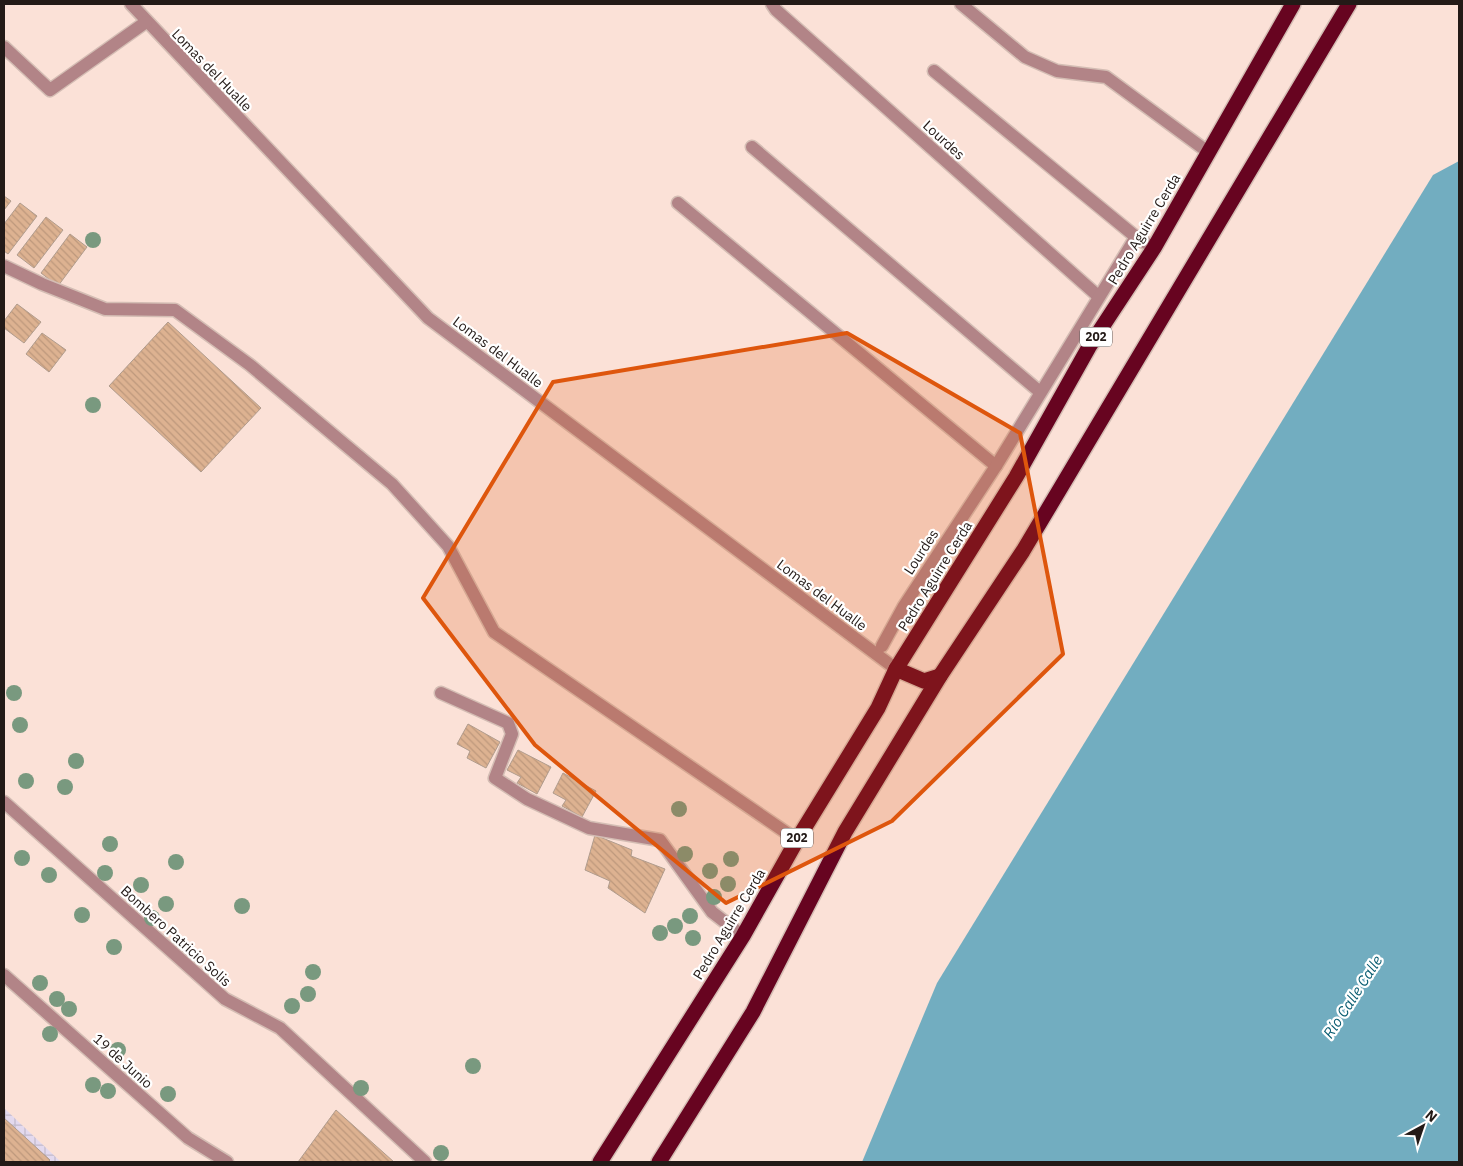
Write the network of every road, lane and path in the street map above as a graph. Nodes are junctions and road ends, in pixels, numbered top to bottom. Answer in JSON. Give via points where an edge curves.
{"nodes":[{"id":1,"x":131,"y":4,"type":"edge"},
{"id":2,"x":772,"y":4,"type":"edge"},
{"id":3,"x":961,"y":4,"type":"edge"},
{"id":4,"x":1293,"y":4,"type":"edge"},
{"id":5,"x":1349,"y":4,"type":"edge"},
{"id":6,"x":146,"y":22,"type":"junction"},
{"id":7,"x":4,"y":47,"type":"edge"},
{"id":8,"x":934,"y":70,"type":"dead end"},
{"id":9,"x":752,"y":147,"type":"dead end"},
{"id":10,"x":1208,"y":152,"type":"junction"},
{"id":11,"x":678,"y":203,"type":"dead end"},
{"id":12,"x":1136,"y":237,"type":"junction"},
{"id":13,"x":1154,"y":248,"type":"junction"},
{"id":14,"x":4,"y":266,"type":"edge"},
{"id":15,"x":1098,"y":296,"type":"junction"},
{"id":16,"x":1040,"y":392,"type":"junction"},
{"id":17,"x":996,"y":466,"type":"junction"},
{"id":18,"x":882,"y":646,"type":"dead end"},
{"id":19,"x":896,"y":670,"type":"junction"},
{"id":20,"x":940,"y":676,"type":"junction"},
{"id":21,"x":441,"y":693,"type":"dead end"},
{"id":22,"x":926,"y":699,"type":"junction"},
{"id":23,"x":4,"y":802,"type":"edge"},
{"id":24,"x":797,"y":840,"type":"junction"},
{"id":25,"x":742,"y":936,"type":"junction"},
{"id":26,"x":4,"y":975,"type":"edge"},
{"id":27,"x":227,"y":1162,"type":"edge"},
{"id":28,"x":425,"y":1162,"type":"edge"},
{"id":29,"x":600,"y":1162,"type":"edge"},
{"id":30,"x":659,"y":1162,"type":"edge"}],
"edges":[{"from":1,"to":6,"type":"street","name":"Lomas del Hualle"},
{"from":2,"to":15,"type":"street","name":"Lourdes"},
{"from":3,"to":10,"type":"street","via":[[1025,57],[1057,71],[1106,77]]},
{"from":4,"to":10,"type":"highway","name":"Pedro Aguirre Cerda","number":"202"},
{"from":5,"to":20,"type":"highway","via":[[1023,550]]},
{"from":6,"to":7,"type":"street","via":[[50,90]]},
{"from":6,"to":19,"type":"street","name":"Lomas del Hualle","via":[[428,318]]},
{"from":8,"to":12,"type":"street"},
{"from":9,"to":16,"type":"street"},
{"from":10,"to":13,"type":"highway","name":"Pedro Aguirre Cerda","number":"202"},
{"from":11,"to":17,"type":"street"},
{"from":12,"to":13,"type":"street"},
{"from":12,"to":15,"type":"street","name":"Lourdes"},
{"from":13,"to":19,"type":"highway","name":"Pedro Aguirre Cerda","number":"202","via":[[1089,347],[1016,477]]},
{"from":14,"to":24,"type":"street","via":[[105,309],[175,310],[250,365],[392,484],[448,546],[494,632]]},
{"from":15,"to":16,"type":"street","name":"Lourdes"},
{"from":16,"to":17,"type":"street","name":"Lourdes"},
{"from":17,"to":18,"type":"street","name":"Lourdes"},
{"from":19,"to":20,"type":"highway","via":[[924,681]]},
{"from":19,"to":22,"type":"highway"},
{"from":19,"to":24,"type":"highway","name":"Pedro Aguirre Cerda","number":"202","via":[[878,708]]},
{"from":20,"to":22,"type":"highway"},
{"from":21,"to":25,"type":"street","via":[[508,723],[512,734],[495,778],[527,799],[589,828],[660,840],[712,912]]},
{"from":22,"to":30,"type":"highway","via":[[844,832],[753,1012]]},
{"from":23,"to":28,"type":"street","name":"Bombero Patricio Solis","via":[[225,999],[280,1028]]},
{"from":24,"to":25,"type":"highway","name":"Pedro Aguirre Cerda","number":"202"},
{"from":25,"to":29,"type":"highway","name":"Pedro Aguirre Cerda","number":"202"},
{"from":26,"to":27,"type":"street","name":"19 de Junio","via":[[188,1138]]}]}
